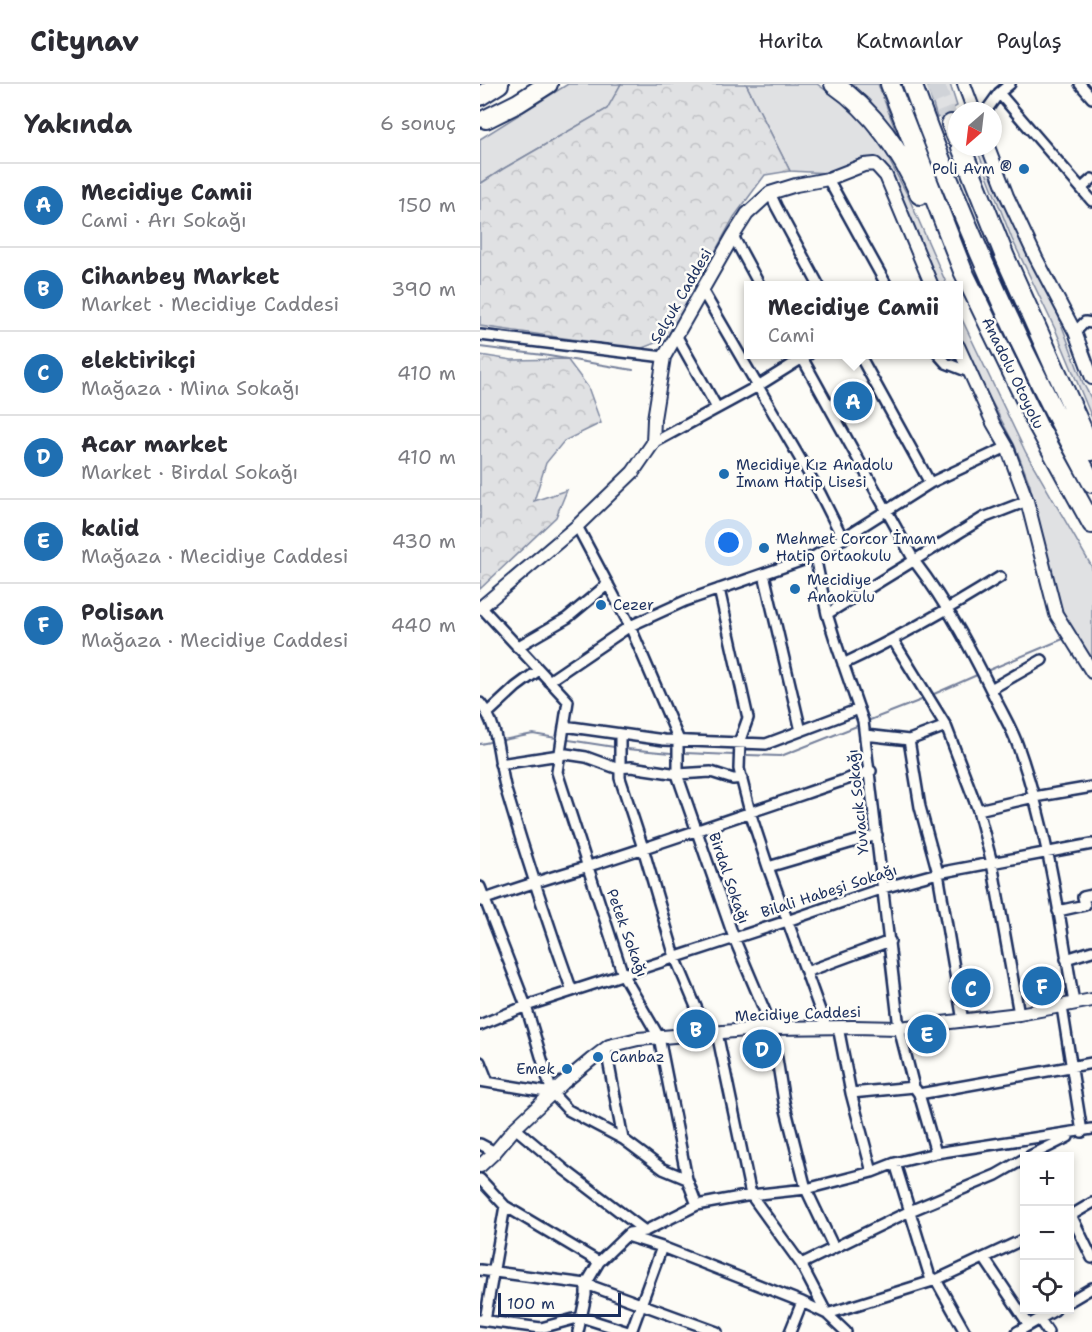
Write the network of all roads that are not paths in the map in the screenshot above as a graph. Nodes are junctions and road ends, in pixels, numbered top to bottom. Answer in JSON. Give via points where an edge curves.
{"nodes":[{"id":1,"x":499,"y":84,"type":"edge"},
{"id":2,"x":531,"y":84,"type":"edge"},
{"id":3,"x":548,"y":84,"type":"edge"},
{"id":4,"x":834,"y":84,"type":"edge"},
{"id":5,"x":890,"y":84,"type":"edge"},
{"id":6,"x":912,"y":84,"type":"edge"},
{"id":7,"x":964,"y":84,"type":"edge"},
{"id":8,"x":1011,"y":84,"type":"edge"},
{"id":9,"x":1080,"y":84,"type":"edge"},
{"id":10,"x":999,"y":93,"type":"junction"},
{"id":11,"x":480,"y":96,"type":"edge"},
{"id":12,"x":1092,"y":98,"type":"edge"},
{"id":13,"x":971,"y":102,"type":"edge"},
{"id":14,"x":992,"y":102,"type":"edge"},
{"id":15,"x":483,"y":121,"type":"edge"},
{"id":16,"x":965,"y":156,"type":"edge"},
{"id":17,"x":992,"y":156,"type":"edge"},
{"id":18,"x":828,"y":179,"type":"junction"},
{"id":19,"x":1092,"y":179,"type":"edge"},
{"id":20,"x":1082,"y":188,"type":"junction"},
{"id":21,"x":770,"y":193,"type":"junction"},
{"id":22,"x":1092,"y":201,"type":"edge"},
{"id":23,"x":733,"y":236,"type":"junction"},
{"id":24,"x":963,"y":271,"type":"junction"},
{"id":25,"x":758,"y":281,"type":"edge"},
{"id":26,"x":817,"y":281,"type":"edge"},
{"id":27,"x":885,"y":281,"type":"edge"},
{"id":28,"x":931,"y":281,"type":"edge"},
{"id":29,"x":702,"y":290,"type":"junction"},
{"id":30,"x":1092,"y":323,"type":"edge"},
{"id":31,"x":1075,"y":332,"type":"junction"},
{"id":32,"x":480,"y":335,"type":"edge"},
{"id":33,"x":676,"y":335,"type":"junction"},
{"id":34,"x":664,"y":357,"type":"junction"},
{"id":35,"x":963,"y":358,"type":"edge"},
{"id":36,"x":799,"y":359,"type":"edge"},
{"id":37,"x":806,"y":359,"type":"edge"},
{"id":38,"x":862,"y":359,"type":"edge"},
{"id":39,"x":942,"y":359,"type":"edge"},
{"id":40,"x":969,"y":372,"type":"junction"},
{"id":41,"x":1092,"y":378,"type":"edge"},
{"id":42,"x":758,"y":386,"type":"junction"},
{"id":43,"x":717,"y":408,"type":"junction"},
{"id":44,"x":654,"y":443,"type":"junction"},
{"id":45,"x":1007,"y":447,"type":"junction"},
{"id":46,"x":1092,"y":451,"type":"edge"},
{"id":47,"x":930,"y":483,"type":"junction"},
{"id":48,"x":1092,"y":483,"type":"edge"},
{"id":49,"x":1027,"y":501,"type":"junction"},
{"id":50,"x":886,"y":512,"type":"junction"},
{"id":51,"x":1092,"y":524,"type":"edge"},
{"id":52,"x":577,"y":526,"type":"junction"},
{"id":53,"x":843,"y":539,"type":"junction"},
{"id":54,"x":815,"y":556,"type":"junction"},
{"id":55,"x":915,"y":562,"type":"junction"},
{"id":56,"x":764,"y":574,"type":"junction"},
{"id":57,"x":1000,"y":577,"type":"dead end"},
{"id":58,"x":608,"y":584,"type":"junction"},
{"id":59,"x":719,"y":589,"type":"junction"},
{"id":60,"x":480,"y":608,"type":"edge"},
{"id":61,"x":947,"y":610,"type":"junction"},
{"id":62,"x":828,"y":614,"type":"junction"},
{"id":63,"x":630,"y":626,"type":"junction"},
{"id":64,"x":893,"y":640,"type":"junction"},
{"id":65,"x":517,"y":647,"type":"junction"},
{"id":66,"x":1042,"y":660,"type":"dead end"},
{"id":67,"x":843,"y":663,"type":"junction"},
{"id":68,"x":539,"y":670,"type":"junction"},
{"id":69,"x":1092,"y":672,"type":"edge"},
{"id":70,"x":549,"y":681,"type":"junction"},
{"id":71,"x":991,"y":689,"type":"junction"},
{"id":72,"x":480,"y":703,"type":"edge"},
{"id":73,"x":859,"y":709,"type":"junction"},
{"id":74,"x":488,"y":713,"type":"junction"},
{"id":75,"x":564,"y":726,"type":"junction"},
{"id":76,"x":946,"y":726,"type":"junction"},
{"id":77,"x":801,"y":731,"type":"junction"},
{"id":78,"x":620,"y":734,"type":"junction"},
{"id":79,"x":865,"y":735,"type":"junction"},
{"id":80,"x":678,"y":740,"type":"junction"},
{"id":81,"x":909,"y":740,"type":"junction"},
{"id":82,"x":740,"y":743,"type":"junction"},
{"id":83,"x":560,"y":754,"type":"junction"},
{"id":84,"x":500,"y":764,"type":"junction"},
{"id":85,"x":620,"y":768,"type":"junction"},
{"id":86,"x":871,"y":771,"type":"junction"},
{"id":87,"x":678,"y":774,"type":"junction"},
{"id":88,"x":742,"y":778,"type":"junction"},
{"id":89,"x":1092,"y":787,"type":"edge"},
{"id":90,"x":1034,"y":797,"type":"junction"},
{"id":91,"x":978,"y":810,"type":"junction"},
{"id":92,"x":750,"y":813,"type":"junction"},
{"id":93,"x":697,"y":830,"type":"junction"},
{"id":94,"x":877,"y":835,"type":"junction"},
{"id":95,"x":1092,"y":844,"type":"edge"},
{"id":96,"x":643,"y":848,"type":"junction"},
{"id":97,"x":1047,"y":853,"type":"junction"},
{"id":98,"x":992,"y":863,"type":"junction"},
{"id":99,"x":588,"y":866,"type":"junction"},
{"id":100,"x":768,"y":867,"type":"junction"},
{"id":101,"x":938,"y":873,"type":"junction"},
{"id":102,"x":533,"y":882,"type":"junction"},
{"id":103,"x":480,"y":887,"type":"edge"},
{"id":104,"x":883,"y":888,"type":"junction"},
{"id":105,"x":1092,"y":895,"type":"edge"},
{"id":106,"x":482,"y":900,"type":"edge"},
{"id":107,"x":1058,"y":911,"type":"junction"},
{"id":108,"x":787,"y":921,"type":"junction"},
{"id":109,"x":734,"y":938,"type":"junction"},
{"id":110,"x":890,"y":941,"type":"junction"},
{"id":111,"x":1092,"y":951,"type":"edge"},
{"id":112,"x":675,"y":957,"type":"junction"},
{"id":113,"x":1066,"y":958,"type":"junction"},
{"id":114,"x":806,"y":972,"type":"junction"},
{"id":115,"x":623,"y":975,"type":"junction"},
{"id":116,"x":572,"y":991,"type":"junction"},
{"id":117,"x":1092,"y":1000,"type":"edge"},
{"id":118,"x":1068,"y":1005,"type":"junction"},
{"id":119,"x":526,"y":1006,"type":"junction"},
{"id":120,"x":1020,"y":1014,"type":"junction"},
{"id":121,"x":963,"y":1021,"type":"junction"},
{"id":122,"x":480,"y":1025,"type":"edge"},
{"id":123,"x":832,"y":1027,"type":"junction"},
{"id":124,"x":772,"y":1028,"type":"junction"},
{"id":125,"x":899,"y":1028,"type":"junction"},
{"id":126,"x":712,"y":1033,"type":"junction"},
{"id":127,"x":659,"y":1037,"type":"junction"},
{"id":128,"x":606,"y":1049,"type":"junction"},
{"id":129,"x":480,"y":1062,"type":"edge"},
{"id":130,"x":1092,"y":1063,"type":"edge"},
{"id":131,"x":1071,"y":1068,"type":"junction"},
{"id":132,"x":484,"y":1082,"type":"edge"},
{"id":133,"x":916,"y":1090,"type":"junction"},
{"id":134,"x":552,"y":1093,"type":"junction"},
{"id":135,"x":851,"y":1093,"type":"junction"},
{"id":136,"x":515,"y":1128,"type":"junction"},
{"id":137,"x":1092,"y":1129,"type":"edge"},
{"id":138,"x":1078,"y":1132,"type":"junction"},
{"id":139,"x":623,"y":1139,"type":"junction"},
{"id":140,"x":480,"y":1144,"type":"edge"},
{"id":141,"x":495,"y":1152,"type":"junction"},
{"id":142,"x":1038,"y":1152,"type":"edge"},
{"id":143,"x":936,"y":1153,"type":"junction"},
{"id":144,"x":1020,"y":1162,"type":"edge"},
{"id":145,"x":895,"y":1163,"type":"junction"},
{"id":146,"x":480,"y":1166,"type":"edge"},
{"id":147,"x":872,"y":1172,"type":"junction"},
{"id":148,"x":480,"y":1179,"type":"edge"},
{"id":149,"x":687,"y":1179,"type":"junction"},
{"id":150,"x":806,"y":1189,"type":"junction"},
{"id":151,"x":751,"y":1195,"type":"junction"},
{"id":152,"x":1092,"y":1203,"type":"edge"},
{"id":153,"x":697,"y":1204,"type":"junction"},
{"id":154,"x":505,"y":1206,"type":"junction"},
{"id":155,"x":910,"y":1211,"type":"junction"},
{"id":156,"x":1074,"y":1214,"type":"edge"},
{"id":157,"x":1074,"y":1224,"type":"edge"},
{"id":158,"x":645,"y":1231,"type":"junction"},
{"id":159,"x":627,"y":1236,"type":"junction"},
{"id":160,"x":1020,"y":1241,"type":"edge"},
{"id":161,"x":662,"y":1247,"type":"junction"},
{"id":162,"x":834,"y":1248,"type":"junction"},
{"id":163,"x":984,"y":1258,"type":"junction"},
{"id":164,"x":1092,"y":1258,"type":"edge"},
{"id":165,"x":599,"y":1262,"type":"junction"},
{"id":166,"x":801,"y":1264,"type":"junction"},
{"id":167,"x":480,"y":1270,"type":"edge"},
{"id":168,"x":493,"y":1272,"type":"junction"},
{"id":169,"x":936,"y":1280,"type":"junction"},
{"id":170,"x":586,"y":1284,"type":"junction"},
{"id":171,"x":1092,"y":1288,"type":"edge"},
{"id":172,"x":1074,"y":1298,"type":"edge"},
{"id":173,"x":802,"y":1302,"type":"junction"},
{"id":174,"x":640,"y":1305,"type":"junction"},
{"id":175,"x":826,"y":1314,"type":"junction"},
{"id":176,"x":1048,"y":1314,"type":"edge"},
{"id":177,"x":580,"y":1317,"type":"junction"},
{"id":178,"x":1039,"y":1319,"type":"junction"},
{"id":179,"x":482,"y":1320,"type":"edge"},
{"id":180,"x":1029,"y":1325,"type":"junction"},
{"id":181,"x":578,"y":1332,"type":"edge"},
{"id":182,"x":630,"y":1332,"type":"edge"},
{"id":183,"x":717,"y":1332,"type":"edge"},
{"id":184,"x":790,"y":1332,"type":"edge"},
{"id":185,"x":846,"y":1332,"type":"edge"},
{"id":186,"x":965,"y":1332,"type":"edge"},
{"id":187,"x":1017,"y":1332,"type":"edge"},
{"id":188,"x":1048,"y":1332,"type":"edge"}],
"edges":[{"from":1,"to":11,"type":"highway"},
{"from":2,"to":15,"type":"highway"},
{"from":3,"to":15,"type":"highway"},
{"from":4,"to":24,"type":"highway","via":[[884,132],[910,171],[939,239]]},
{"from":5,"to":24,"type":"highway","name":"Anadolu Otoyolu"},
{"from":6,"to":48,"type":"highway","name":"Anadolu Otoyolu","via":[[1005,312]]},
{"from":7,"to":13,"type":"street"},
{"from":8,"to":10,"type":"street"},
{"from":9,"to":12,"type":"street"},
{"from":10,"to":14,"type":"street"},
{"from":10,"to":20,"type":"street"},
{"from":16,"to":46,"type":"highway"},
{"from":17,"to":31,"type":"street","via":[[1012,207]]},
{"from":18,"to":21,"type":"street","name":"Selçuk Caddesi"},
{"from":18,"to":27,"type":"street"},
{"from":18,"to":28,"type":"street","name":"Selçuk Caddesi","via":[[874,164],[886,176]]},
{"from":19,"to":20,"type":"street"},
{"from":20,"to":22,"type":"street"},
{"from":21,"to":23,"type":"street","name":"Selçuk Caddesi","via":[[747,214]]},
{"from":21,"to":26,"type":"street"},
{"from":23,"to":25,"type":"street"},
{"from":23,"to":29,"type":"street","name":"Selçuk Caddesi"},
{"from":24,"to":51,"type":"highway","name":"Anadolu Otoyolu","via":[[1037,424]]},
{"from":29,"to":33,"type":"street","name":"Selçuk Caddesi"},
{"from":29,"to":42,"type":"street"},
{"from":30,"to":31,"type":"street","via":[[1085,321]]},
{"from":31,"to":41,"type":"street"},
{"from":32,"to":34,"type":"street"},
{"from":33,"to":34,"type":"street","name":"Selçuk Caddesi"},
{"from":33,"to":43,"type":"street"},
{"from":34,"to":44,"type":"street","name":"Selçuk Caddesi"},
{"from":35,"to":40,"type":"street"},
{"from":36,"to":42,"type":"street"},
{"from":37,"to":50,"type":"street"},
{"from":38,"to":47,"type":"street"},
{"from":39,"to":40,"type":"street"},
{"from":40,"to":45,"type":"street"},
{"from":42,"to":43,"type":"street"},
{"from":42,"to":53,"type":"street"},
{"from":43,"to":44,"type":"street"},
{"from":44,"to":52,"type":"street","via":[[633,472]]},
{"from":45,"to":47,"type":"street"},
{"from":45,"to":49,"type":"street"},
{"from":47,"to":50,"type":"street"},
{"from":49,"to":55,"type":"street","via":[[983,518]]},
{"from":49,"to":69,"type":"street","via":[[1056,614]]},
{"from":50,"to":53,"type":"street"},
{"from":50,"to":55,"type":"street"},
{"from":52,"to":58,"type":"street","name":"Birdal Sokağı"},
{"from":52,"to":60,"type":"street"},
{"from":53,"to":54,"type":"street"},
{"from":54,"to":56,"type":"street"},
{"from":54,"to":62,"type":"street","name":"Yuvacık Sokağı"},
{"from":55,"to":61,"type":"street"},
{"from":55,"to":62,"type":"street"},
{"from":56,"to":59,"type":"street"},
{"from":56,"to":77,"type":"street"},
{"from":57,"to":61,"type":"street"},
{"from":58,"to":63,"type":"street","name":"Birdal Sokağı"},
{"from":58,"to":65,"type":"street","via":[[567,618]]},
{"from":59,"to":63,"type":"street"},
{"from":59,"to":82,"type":"street","via":[[748,718]]},
{"from":60,"to":65,"type":"street"},
{"from":61,"to":64,"type":"street"},
{"from":61,"to":71,"type":"street"},
{"from":62,"to":67,"type":"street","name":"Yuvacık Sokağı"},
{"from":63,"to":70,"type":"street"},
{"from":63,"to":80,"type":"street","name":"Birdal Sokağı"},
{"from":64,"to":67,"type":"street"},
{"from":64,"to":76,"type":"street"},
{"from":65,"to":68,"type":"street"},
{"from":66,"to":71,"type":"street"},
{"from":67,"to":73,"type":"street","name":"Yuvacık Sokağı"},
{"from":68,"to":70,"type":"street"},
{"from":68,"to":74,"type":"street"},
{"from":70,"to":75,"type":"street","name":"Petek Sokağı","via":[[568,701]]},
{"from":71,"to":90,"type":"street","via":[[1018,747]]},
{"from":72,"to":74,"type":"street"},
{"from":73,"to":77,"type":"street"},
{"from":73,"to":79,"type":"street","name":"Yuvacık Sokağı"},
{"from":74,"to":84,"type":"street"},
{"from":75,"to":78,"type":"street"},
{"from":75,"to":83,"type":"street","name":"Petek Sokağı"},
{"from":76,"to":81,"type":"street"},
{"from":76,"to":91,"type":"street"},
{"from":77,"to":82,"type":"street","via":[[766,744]]},
{"from":78,"to":80,"type":"street"},
{"from":78,"to":85,"type":"street"},
{"from":79,"to":81,"type":"street"},
{"from":79,"to":86,"type":"street","name":"Yuvacık Sokağı"},
{"from":80,"to":82,"type":"street"},
{"from":80,"to":87,"type":"street","name":"Birdal Sokağı"},
{"from":81,"to":101,"type":"street","via":[[920,807]]},
{"from":82,"to":88,"type":"street"},
{"from":83,"to":84,"type":"street"},
{"from":83,"to":85,"type":"street"},
{"from":83,"to":99,"type":"street","name":"Petek Sokağı","via":[[557,772]]},
{"from":84,"to":102,"type":"street"},
{"from":85,"to":87,"type":"street"},
{"from":85,"to":96,"type":"street"},
{"from":86,"to":92,"type":"street"},
{"from":86,"to":94,"type":"street","name":"Yuvacık Sokağı"},
{"from":87,"to":88,"type":"street","via":[[711,772]]},
{"from":87,"to":93,"type":"street","name":"Birdal Sokağı"},
{"from":88,"to":92,"type":"street"},
{"from":89,"to":90,"type":"street"},
{"from":90,"to":91,"type":"street"},
{"from":90,"to":97,"type":"street"},
{"from":91,"to":98,"type":"street"},
{"from":92,"to":93,"type":"street"},
{"from":92,"to":100,"type":"street"},
{"from":93,"to":96,"type":"street"},
{"from":93,"to":109,"type":"street","name":"Birdal Sokağı"},
{"from":94,"to":100,"type":"street"},
{"from":94,"to":104,"type":"street","name":"Yuvacık Sokağı"},
{"from":95,"to":97,"type":"street","name":"Bilali Habeşi Sokağı"},
{"from":96,"to":99,"type":"street"},
{"from":96,"to":112,"type":"street"},
{"from":97,"to":98,"type":"street","name":"Bilali Habeşi Sokağı"},
{"from":97,"to":107,"type":"street"},
{"from":98,"to":101,"type":"street","name":"Bilali Habeşi Sokağı"},
{"from":98,"to":120,"type":"street"},
{"from":99,"to":102,"type":"street"},
{"from":99,"to":115,"type":"street","name":"Petek Sokağı"},
{"from":100,"to":108,"type":"street"},
{"from":101,"to":104,"type":"street","name":"Bilali Habeşi Sokağı"},
{"from":101,"to":121,"type":"street"},
{"from":102,"to":106,"type":"street"},
{"from":102,"to":116,"type":"street"},
{"from":103,"to":106,"type":"street"},
{"from":104,"to":108,"type":"street","name":"Bilali Habeşi Sokağı"},
{"from":104,"to":110,"type":"street","name":"Yuvacık Sokağı"},
{"from":105,"to":107,"type":"street","via":[[1083,897],[1085,905]]},
{"from":106,"to":119,"type":"street"},
{"from":107,"to":113,"type":"street"},
{"from":108,"to":109,"type":"street","name":"Bilali Habeşi Sokağı"},
{"from":108,"to":114,"type":"street"},
{"from":109,"to":112,"type":"street","name":"Bilali Habeşi Sokağı"},
{"from":109,"to":124,"type":"street","name":"Birdal Sokağı"},
{"from":110,"to":114,"type":"street"},
{"from":110,"to":125,"type":"street","name":"Yuvacık Sokağı"},
{"from":111,"to":113,"type":"street"},
{"from":112,"to":115,"type":"street","name":"Bilali Habeşi Sokağı"},
{"from":112,"to":126,"type":"street"},
{"from":113,"to":118,"type":"street"},
{"from":114,"to":123,"type":"street"},
{"from":115,"to":116,"type":"street","name":"Bilali Habeşi Sokağı"},
{"from":115,"to":127,"type":"street","name":"Petek Sokağı"},
{"from":116,"to":119,"type":"street","name":"Bilali Habeşi Sokağı"},
{"from":117,"to":118,"type":"street","name":"Mecidiye Caddesi"},
{"from":118,"to":120,"type":"street","name":"Mecidiye Caddesi"},
{"from":118,"to":131,"type":"street"},
{"from":119,"to":122,"type":"street","name":"Bilali Habeşi Sokağı"},
{"from":119,"to":134,"type":"street"},
{"from":120,"to":121,"type":"street","name":"Mecidiye Caddesi"},
{"from":121,"to":125,"type":"street","name":"Mecidiye Caddesi"},
{"from":123,"to":124,"type":"street","name":"Mecidiye Caddesi"},
{"from":123,"to":125,"type":"street","name":"Mecidiye Caddesi"},
{"from":123,"to":135,"type":"street"},
{"from":124,"to":126,"type":"street","name":"Mecidiye Caddesi"},
{"from":124,"to":150,"type":"street","name":"Birdal Sokağı","via":[[784,1102]]},
{"from":125,"to":133,"type":"street","name":"Yuvacık Sokağı"},
{"from":126,"to":127,"type":"street","name":"Mecidiye Caddesi"},
{"from":126,"to":151,"type":"street"},
{"from":127,"to":128,"type":"street","name":"Mecidiye Caddesi","via":[[622,1042]]},
{"from":127,"to":149,"type":"street","name":"Petek Sokağı"},
{"from":128,"to":134,"type":"street","name":"Mecidiye Caddesi"},
{"from":128,"to":139,"type":"street"},
{"from":129,"to":132,"type":"street"},
{"from":130,"to":131,"type":"street"},
{"from":131,"to":133,"type":"street"},
{"from":131,"to":138,"type":"street"},
{"from":132,"to":134,"type":"street"},
{"from":133,"to":135,"type":"street"},
{"from":133,"to":143,"type":"street","name":"Yuvacık Sokağı"},
{"from":134,"to":136,"type":"street","name":"Mecidiye Caddesi"},
{"from":134,"to":139,"type":"street","via":[[568,1110]]},
{"from":135,"to":147,"type":"street"},
{"from":136,"to":141,"type":"street","name":"Mecidiye Caddesi"},
{"from":136,"to":158,"type":"street"},
{"from":137,"to":138,"type":"street"},
{"from":138,"to":142,"type":"street"},
{"from":138,"to":143,"type":"street"},
{"from":139,"to":149,"type":"street","via":[[663,1169]]},
{"from":140,"to":141,"type":"street"},
{"from":141,"to":146,"type":"street","name":"Mecidiye Caddesi"},
{"from":143,"to":145,"type":"street"},
{"from":144,"to":155,"type":"street"},
{"from":145,"to":147,"type":"street"},
{"from":145,"to":155,"type":"street"},
{"from":147,"to":150,"type":"street"},
{"from":148,"to":154,"type":"street"},
{"from":149,"to":153,"type":"street","name":"Petek Sokağı"},
{"from":150,"to":151,"type":"street"},
{"from":150,"to":162,"type":"street","name":"Birdal Sokağı"},
{"from":151,"to":153,"type":"street"},
{"from":151,"to":166,"type":"street"},
{"from":152,"to":156,"type":"street"},
{"from":153,"to":158,"type":"street"},
{"from":154,"to":165,"type":"street"},
{"from":154,"to":168,"type":"street"},
{"from":155,"to":162,"type":"street"},
{"from":155,"to":169,"type":"street","via":[[930,1277]]},
{"from":157,"to":164,"type":"street"},
{"from":158,"to":159,"type":"street"},
{"from":159,"to":161,"type":"street"},
{"from":159,"to":165,"type":"street"},
{"from":160,"to":163,"type":"street"},
{"from":161,"to":173,"type":"street"},
{"from":161,"to":174,"type":"street"},
{"from":162,"to":166,"type":"street"},
{"from":163,"to":169,"type":"street"},
{"from":163,"to":180,"type":"street"},
{"from":165,"to":170,"type":"street"},
{"from":166,"to":175,"type":"street"},
{"from":167,"to":168,"type":"street"},
{"from":168,"to":170,"type":"street"},
{"from":168,"to":179,"type":"street"},
{"from":169,"to":175,"type":"street"},
{"from":169,"to":186,"type":"street"},
{"from":170,"to":174,"type":"street"},
{"from":170,"to":177,"type":"street"},
{"from":171,"to":172,"type":"street"},
{"from":173,"to":175,"type":"street"},
{"from":173,"to":184,"type":"street"},
{"from":174,"to":182,"type":"street"},
{"from":174,"to":183,"type":"street"},
{"from":175,"to":185,"type":"street"},
{"from":176,"to":178,"type":"street"},
{"from":177,"to":179,"type":"street","via":[[541,1328]]},
{"from":177,"to":181,"type":"street"},
{"from":177,"to":182,"type":"street"},
{"from":178,"to":180,"type":"street"},
{"from":178,"to":188,"type":"street"},
{"from":180,"to":187,"type":"street"}]}
